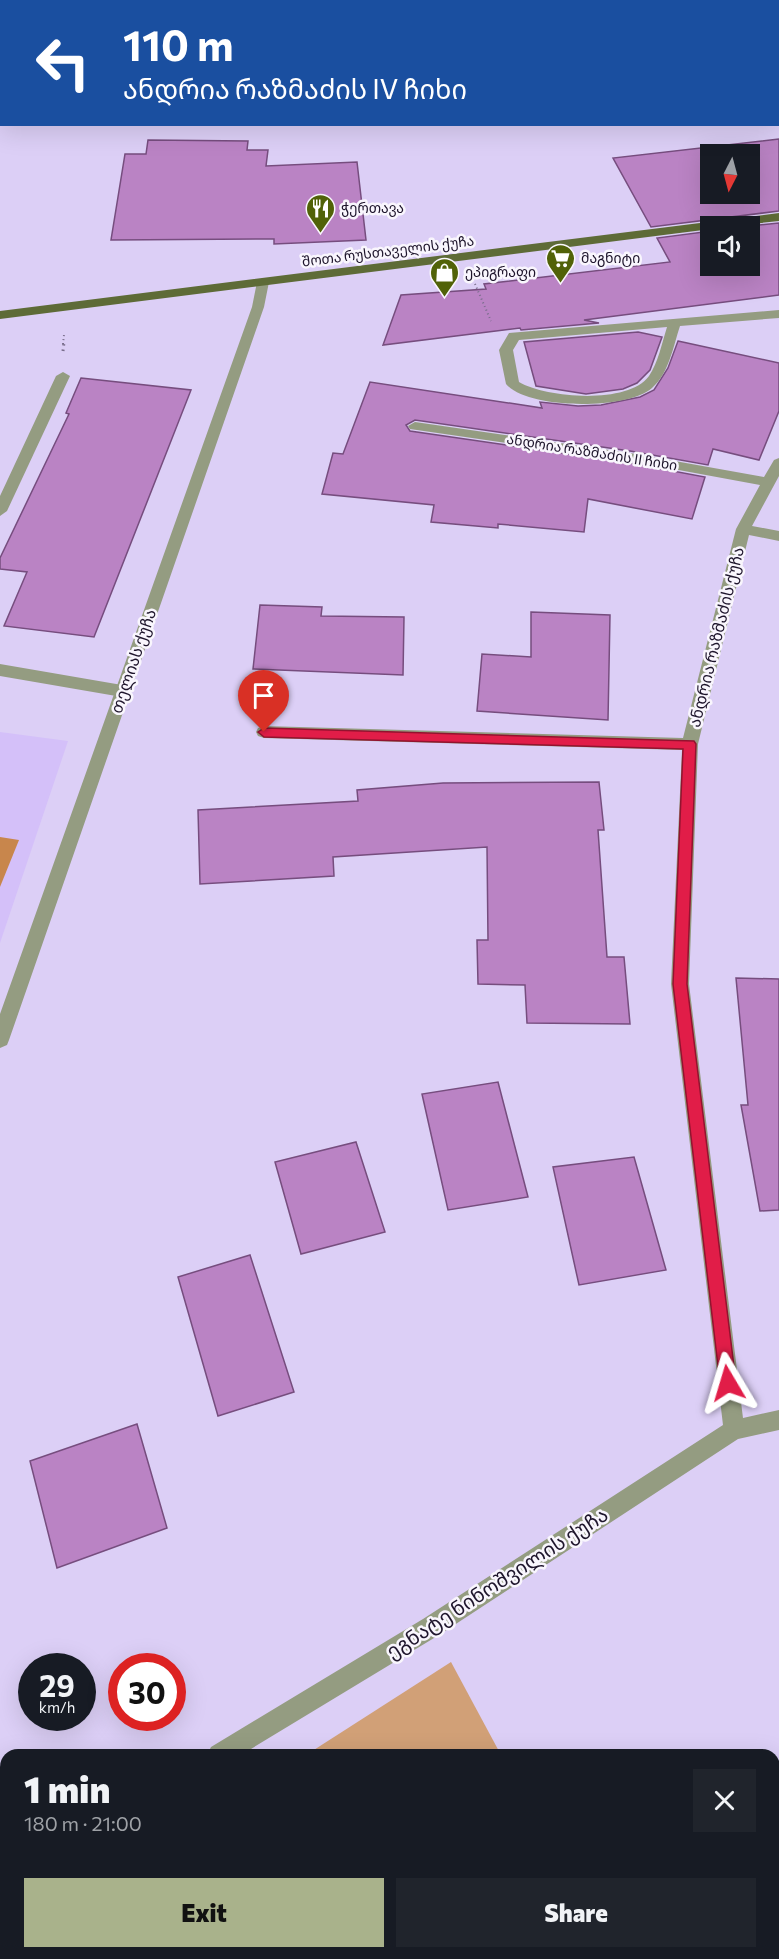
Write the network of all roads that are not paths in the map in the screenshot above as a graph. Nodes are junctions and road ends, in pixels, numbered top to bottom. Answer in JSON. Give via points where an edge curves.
{"nodes":[{"id":1,"x":779,"y":217,"type":"edge"},
{"id":2,"x":263,"y":282,"type":"junction"},
{"id":3,"x":779,"y":314,"type":"edge"},
{"id":4,"x":0,"y":315,"type":"edge"},
{"id":5,"x":675,"y":322,"type":"junction"},
{"id":6,"x":63,"y":376,"type":"dead end"},
{"id":7,"x":415,"y":426,"type":"dead end"},
{"id":8,"x":779,"y":463,"type":"edge"},
{"id":9,"x":769,"y":482,"type":"junction"},
{"id":10,"x":0,"y":512,"type":"edge"},
{"id":11,"x":742,"y":529,"type":"junction"},
{"id":12,"x":779,"y":536,"type":"edge"},
{"id":13,"x":0,"y":670,"type":"edge"},
{"id":14,"x":122,"y":691,"type":"junction"},
{"id":15,"x":264,"y":732,"type":"dead end"},
{"id":16,"x":690,"y":744,"type":"junction"},
{"id":17,"x":0,"y":1040,"type":"edge"},
{"id":18,"x":779,"y":1420,"type":"edge"},
{"id":19,"x":734,"y":1430,"type":"junction"},
{"id":20,"x":229,"y":1749,"type":"edge"}],
"edges":[{"from":1,"to":2,"type":"main road","name":"შოთა რუსთაველის ქუჩა"},
{"from":2,"to":4,"type":"main road","name":"შოთა რუსთაველის ქუჩა"},
{"from":2,"to":14,"type":"street","name":"თელიას ქუჩა","via":[[258,307]]},
{"from":3,"to":5,"type":"street"},
{"from":5,"to":5,"type":"street","via":[[514,336],[506,350],[513,384],[546,396],[607,399],[638,392],[654,379]]},
{"from":6,"to":10,"type":"street"},
{"from":7,"to":9,"type":"street","name":"ანდრია რაზმაძის II ჩიხი"},
{"from":8,"to":9,"type":"street","name":"ანდრია რაზმაძის ქუჩა"},
{"from":9,"to":11,"type":"street","name":"ანდრია რაზმაძის ქუჩა"},
{"from":11,"to":12,"type":"street"},
{"from":11,"to":16,"type":"street","name":"ანდრია რაზმაძის ქუჩა"},
{"from":13,"to":14,"type":"street"},
{"from":14,"to":17,"type":"street","name":"თელიას ქუჩა"},
{"from":15,"to":16,"type":"street"},
{"from":16,"to":19,"type":"street","name":"ანდრია რაზმაძის ქუჩა","via":[[680,984]]},
{"from":18,"to":19,"type":"street","name":"ეგნატე ნინოშვილის ქუჩა"},
{"from":19,"to":20,"type":"street","name":"ეგნატე ნინოშვილის ქუჩა","via":[[431,1627]]}]}
